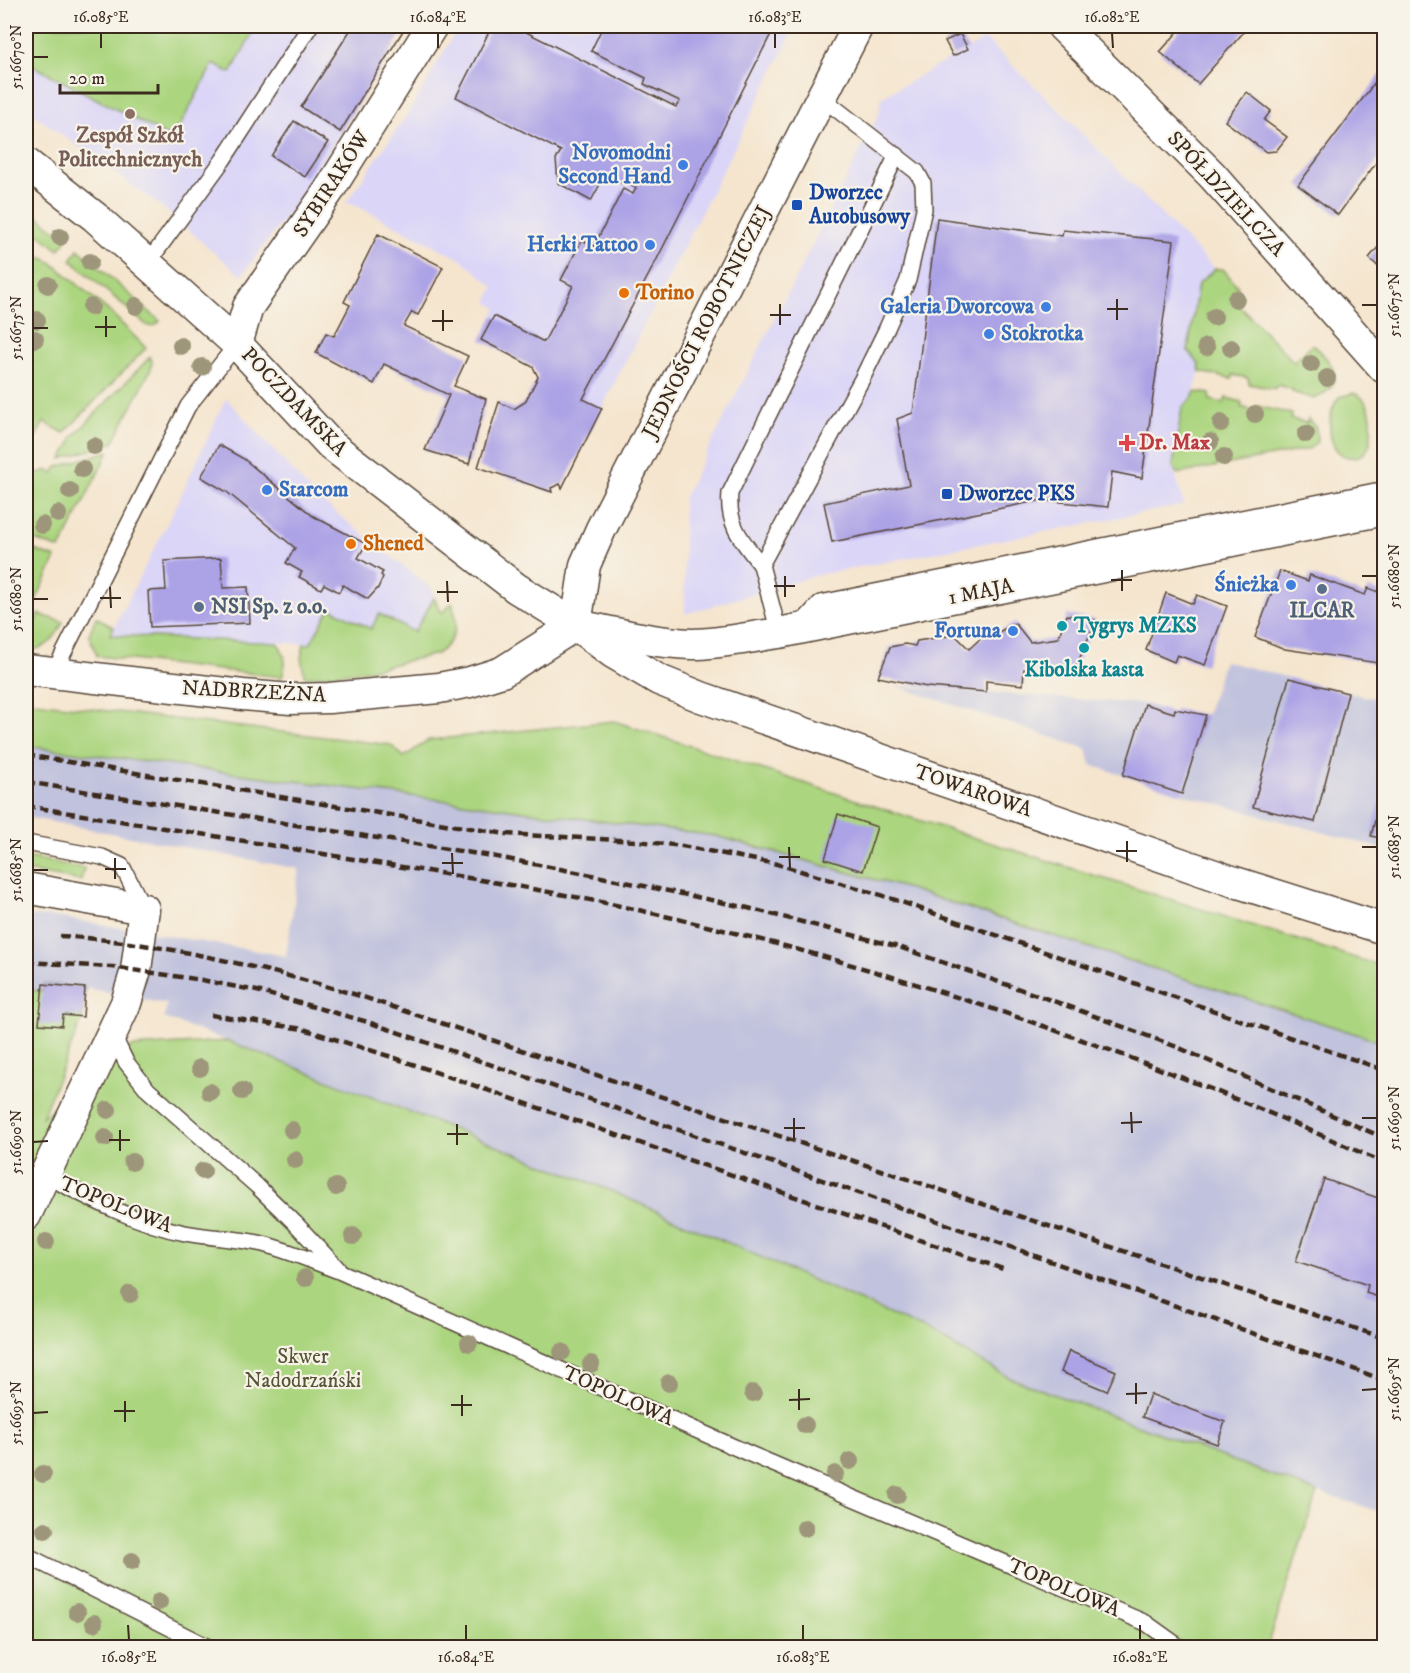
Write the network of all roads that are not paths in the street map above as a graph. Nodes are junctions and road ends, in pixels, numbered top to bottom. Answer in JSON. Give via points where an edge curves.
{"nodes":[{"id":1,"x":310,"y":26,"type":"edge"},
{"id":2,"x":432,"y":26,"type":"edge"},
{"id":3,"x":858,"y":26,"type":"edge"},
{"id":4,"x":1062,"y":26,"type":"edge"},
{"id":5,"x":822,"y":97,"type":"junction"},
{"id":6,"x":897,"y":155,"type":"junction"},
{"id":7,"x":26,"y":163,"type":"edge"},
{"id":8,"x":147,"y":264,"type":"junction"},
{"id":9,"x":237,"y":344,"type":"junction"},
{"id":10,"x":1384,"y":368,"type":"edge"},
{"id":11,"x":1384,"y":494,"type":"edge"},
{"id":12,"x":1384,"y":510,"type":"edge"},
{"id":13,"x":761,"y":565,"type":"junction"},
{"id":14,"x":576,"y":625,"type":"junction"},
{"id":15,"x":788,"y":631,"type":"junction"},
{"id":16,"x":40,"y":672,"type":"edge"},
{"id":17,"x":26,"y":843,"type":"edge"},
{"id":18,"x":26,"y":888,"type":"edge"},
{"id":19,"x":144,"y":909,"type":"junction"},
{"id":20,"x":1384,"y":929,"type":"edge"},
{"id":21,"x":111,"y":1032,"type":"junction"},
{"id":22,"x":45,"y":1175,"type":"junction"},
{"id":23,"x":26,"y":1215,"type":"edge"},
{"id":24,"x":341,"y":1272,"type":"junction"},
{"id":25,"x":26,"y":1555,"type":"edge"},
{"id":26,"x":210,"y":1647,"type":"edge"},
{"id":27,"x":1181,"y":1647,"type":"edge"}],
"edges":[{"from":1,"to":8,"type":"lane","via":[[223,160]]},
{"from":2,"to":9,"type":"street","name":"SYBIRAKÓW","via":[[328,192],[248,307]]},
{"from":3,"to":5,"type":"street","name":"JEDNOŚCI ROBOTNICZEJ"},
{"from":4,"to":10,"type":"street","name":"SPÓŁDZIELCZA","via":[[1212,175]]},
{"from":5,"to":6,"type":"lane"},
{"from":5,"to":14,"type":"street","name":"JEDNOŚCI ROBOTNICZEJ","via":[[601,529],[585,565]]},
{"from":6,"to":13,"type":"lane","via":[[923,183],[924,209],[908,280],[862,379]]},
{"from":6,"to":13,"type":"lane","via":[[730,493],[729,508],[738,535]]},
{"from":7,"to":8,"type":"street","name":"POCZDAMSKA"},
{"from":8,"to":9,"type":"street","name":"POCZDAMSKA"},
{"from":9,"to":14,"type":"street","name":"POCZDAMSKA","via":[[331,445],[516,588]]},
{"from":9,"to":16,"type":"lane","via":[[188,406]]},
{"from":11,"to":15,"type":"lane","via":[[1375,490],[820,603]]},
{"from":12,"to":15,"type":"street","name":"1 MAJA"},
{"from":13,"to":15,"type":"lane"},
{"from":14,"to":15,"type":"street","name":"1 MAJA","via":[[689,644]]},
{"from":14,"to":16,"type":"street","name":"NADBRZEŻNA","via":[[502,672],[471,682],[329,698],[243,695]]},
{"from":14,"to":20,"type":"street","name":"TOWAROWA","via":[[659,680],[701,697],[1232,881]]},
{"from":17,"to":19,"type":"lane","via":[[102,857],[122,866]]},
{"from":18,"to":19,"type":"street"},
{"from":19,"to":21,"type":"street","name":"TOPOLOWA","via":[[136,970],[126,1003]]},
{"from":21,"to":22,"type":"street","name":"TOPOLOWA"},
{"from":21,"to":24,"type":"lane","via":[[126,1062],[148,1090],[257,1186]]},
{"from":22,"to":23,"type":"street","name":"TOPOLOWA"},
{"from":22,"to":24,"type":"lane","name":"TOPOLOWA","via":[[142,1220],[185,1233],[289,1251]]},
{"from":24,"to":27,"type":"lane","name":"TOPOLOWA","via":[[1146,1623]]},
{"from":25,"to":26,"type":"lane"}]}
